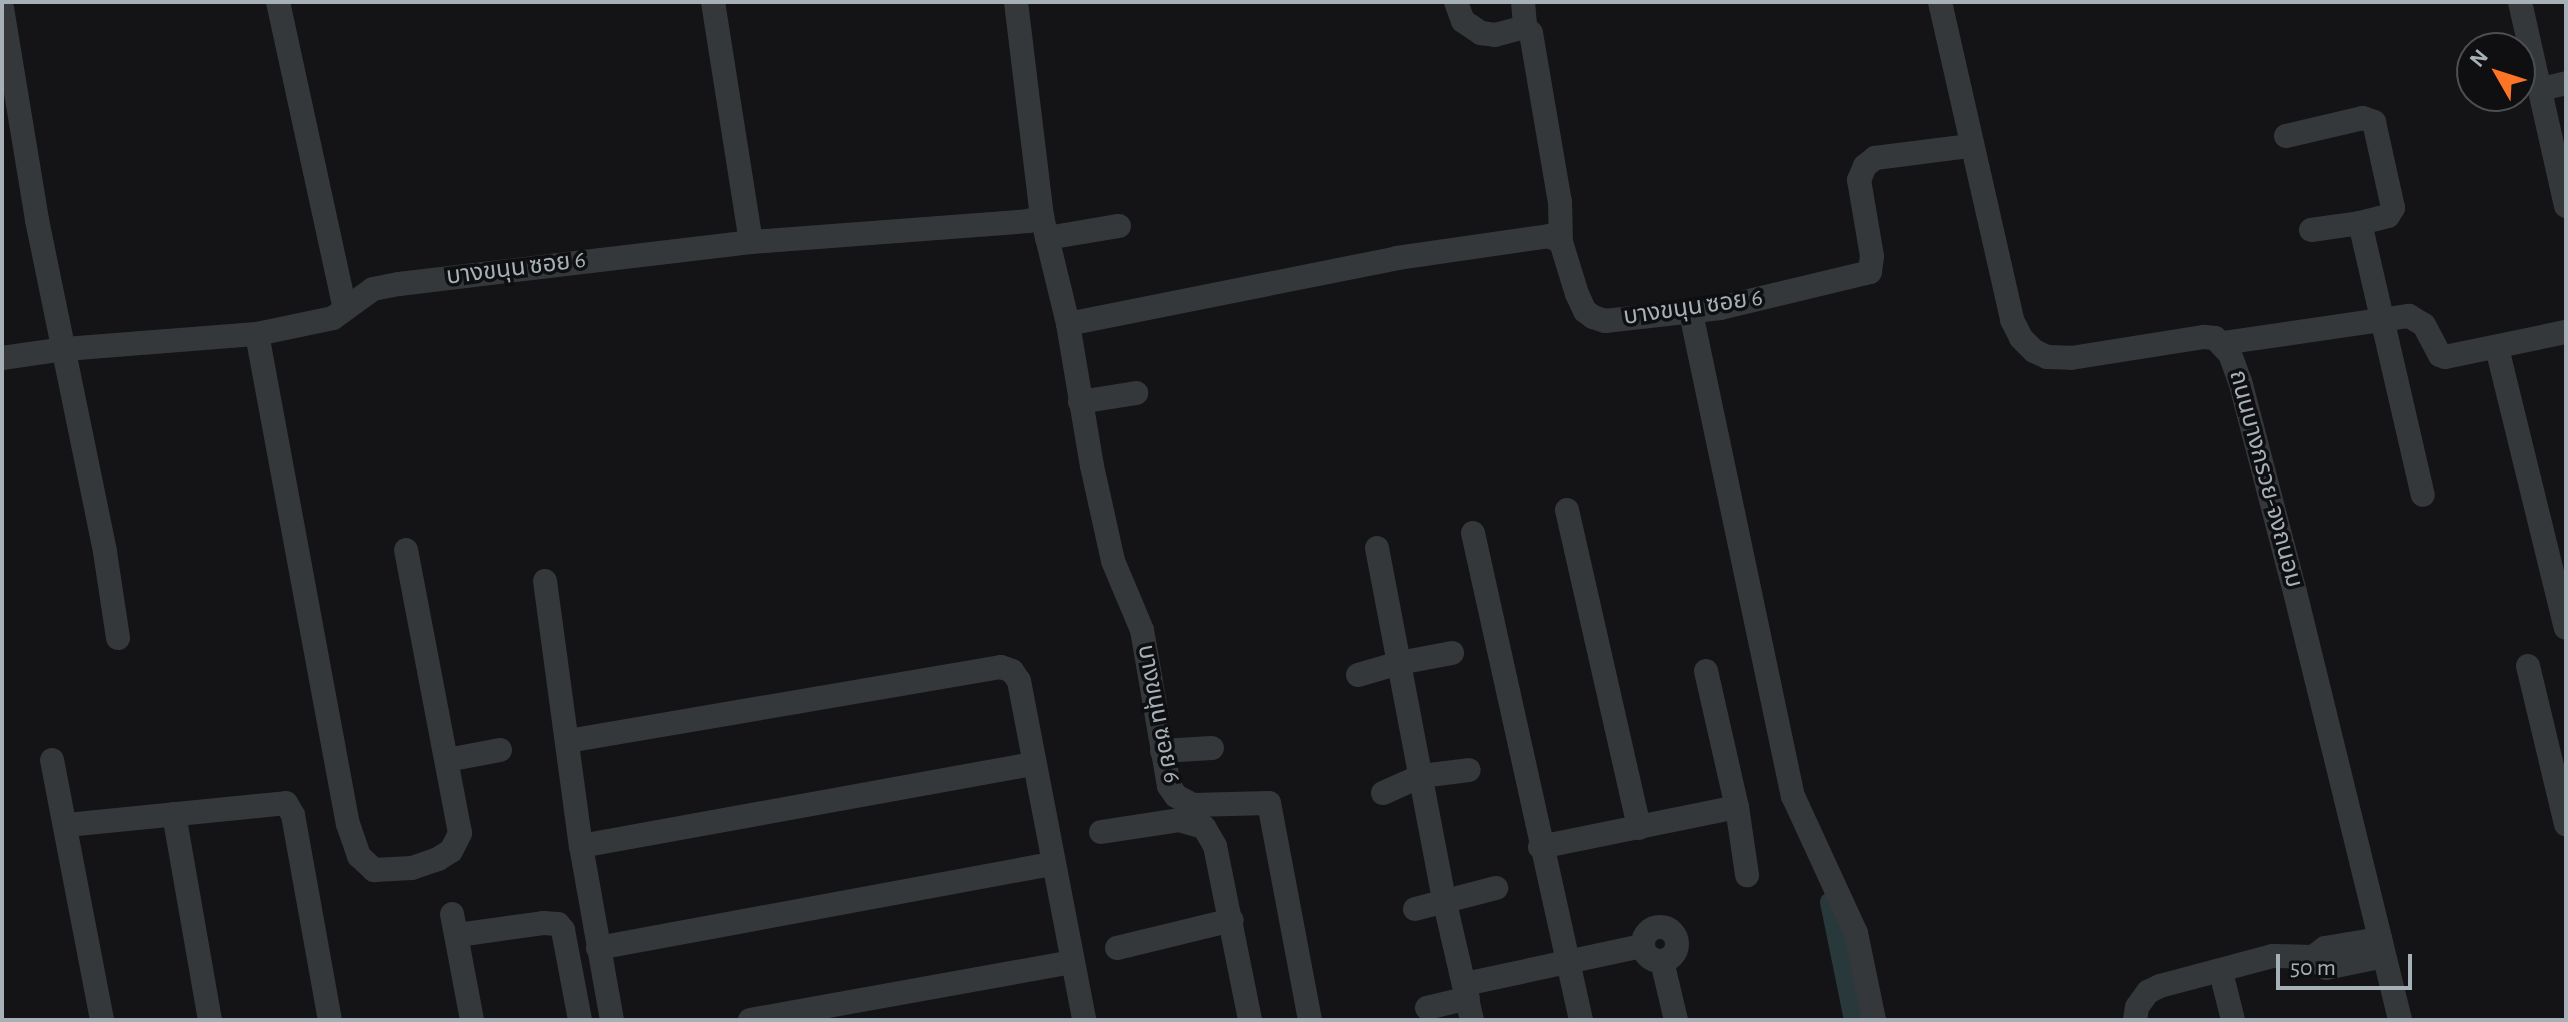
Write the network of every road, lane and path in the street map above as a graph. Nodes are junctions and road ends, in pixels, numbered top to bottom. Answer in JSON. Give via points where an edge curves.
{"nodes":[{"id":1,"x":278,"y":2,"type":"edge"},
{"id":2,"x":713,"y":2,"type":"edge"},
{"id":3,"x":1016,"y":2,"type":"edge"},
{"id":4,"x":1456,"y":2,"type":"edge"},
{"id":5,"x":1523,"y":2,"type":"edge"},
{"id":6,"x":1940,"y":2,"type":"edge"},
{"id":7,"x":2520,"y":2,"type":"edge"},
{"id":8,"x":2,"y":8,"type":"edge"},
{"id":9,"x":1525,"y":27,"type":"junction"},
{"id":10,"x":2566,"y":83,"type":"edge"},
{"id":11,"x":2541,"y":89,"type":"junction"},
{"id":12,"x":2286,"y":136,"type":"dead end"},
{"id":13,"x":1970,"y":146,"type":"junction"},
{"id":14,"x":2563,"y":178,"type":"edge"},
{"id":15,"x":2566,"y":206,"type":"edge"},
{"id":16,"x":2360,"y":223,"type":"junction"},
{"id":17,"x":1119,"y":226,"type":"dead end"},
{"id":18,"x":1045,"y":228,"type":"junction"},
{"id":19,"x":2311,"y":230,"type":"dead end"},
{"id":20,"x":751,"y":242,"type":"junction"},
{"id":21,"x":1561,"y":242,"type":"junction"},
{"id":22,"x":345,"y":309,"type":"junction"},
{"id":23,"x":1691,"y":313,"type":"junction"},
{"id":24,"x":2381,"y":321,"type":"junction"},
{"id":25,"x":1068,"y":324,"type":"junction"},
{"id":26,"x":2566,"y":332,"type":"edge"},
{"id":27,"x":257,"y":334,"type":"junction"},
{"id":28,"x":2223,"y":343,"type":"junction"},
{"id":29,"x":2497,"y":348,"type":"junction"},
{"id":30,"x":62,"y":349,"type":"junction"},
{"id":31,"x":2,"y":358,"type":"edge"},
{"id":32,"x":1136,"y":393,"type":"dead end"},
{"id":33,"x":1080,"y":402,"type":"junction"},
{"id":34,"x":2423,"y":495,"type":"dead end"},
{"id":35,"x":1567,"y":510,"type":"dead end"},
{"id":36,"x":1473,"y":533,"type":"dead end"},
{"id":37,"x":1377,"y":548,"type":"dead end"},
{"id":38,"x":406,"y":550,"type":"dead end"},
{"id":39,"x":545,"y":581,"type":"dead end"},
{"id":40,"x":2566,"y":628,"type":"edge"},
{"id":41,"x":118,"y":638,"type":"dead end"},
{"id":42,"x":1452,"y":653,"type":"dead end"},
{"id":43,"x":1399,"y":663,"type":"junction"},
{"id":44,"x":2528,"y":666,"type":"dead end"},
{"id":45,"x":1706,"y":671,"type":"dead end"},
{"id":46,"x":1358,"y":675,"type":"dead end"},
{"id":47,"x":568,"y":741,"type":"junction"},
{"id":48,"x":1212,"y":748,"type":"dead end"},
{"id":49,"x":500,"y":750,"type":"dead end"},
{"id":50,"x":1162,"y":751,"type":"junction"},
{"id":51,"x":52,"y":760,"type":"dead end"},
{"id":52,"x":447,"y":760,"type":"junction"},
{"id":53,"x":1034,"y":764,"type":"junction"},
{"id":54,"x":1469,"y":770,"type":"dead end"},
{"id":55,"x":1421,"y":776,"type":"junction"},
{"id":56,"x":1383,"y":793,"type":"dead end"},
{"id":57,"x":1737,"y":807,"type":"junction"},
{"id":58,"x":174,"y":814,"type":"junction"},
{"id":59,"x":2566,"y":824,"type":"edge"},
{"id":60,"x":67,"y":825,"type":"junction"},
{"id":61,"x":1639,"y":828,"type":"junction"},
{"id":62,"x":1101,"y":832,"type":"dead end"},
{"id":63,"x":581,"y":846,"type":"junction"},
{"id":64,"x":1540,"y":847,"type":"junction"},
{"id":65,"x":1053,"y":864,"type":"junction"},
{"id":66,"x":1747,"y":875,"type":"dead end"},
{"id":67,"x":1496,"y":888,"type":"dead end"},
{"id":68,"x":1444,"y":899,"type":"junction"},
{"id":69,"x":1415,"y":909,"type":"dead end"},
{"id":70,"x":1232,"y":920,"type":"junction"},
{"id":71,"x":598,"y":948,"type":"junction"},
{"id":72,"x":1117,"y":948,"type":"dead end"},
{"id":73,"x":2382,"y":948,"type":"junction"},
{"id":74,"x":1568,"y":961,"type":"junction"},
{"id":75,"x":1071,"y":962,"type":"junction"},
{"id":76,"x":2221,"y":972,"type":"junction"},
{"id":77,"x":1468,"y":1001,"type":"edge"},
{"id":78,"x":1427,"y":1008,"type":"dead end"},
{"id":79,"x":102,"y":1020,"type":"edge"},
{"id":80,"x":210,"y":1020,"type":"edge"},
{"id":81,"x":330,"y":1020,"type":"edge"},
{"id":82,"x":472,"y":1020,"type":"edge"},
{"id":83,"x":580,"y":1020,"type":"edge"},
{"id":84,"x":612,"y":1020,"type":"edge"},
{"id":85,"x":750,"y":1020,"type":"edge"},
{"id":86,"x":1084,"y":1020,"type":"edge"},
{"id":87,"x":1250,"y":1020,"type":"edge"},
{"id":88,"x":1310,"y":1020,"type":"edge"},
{"id":89,"x":1581,"y":1020,"type":"edge"},
{"id":90,"x":1676,"y":1020,"type":"edge"},
{"id":91,"x":1874,"y":1020,"type":"edge"},
{"id":92,"x":2135,"y":1020,"type":"edge"},
{"id":93,"x":2233,"y":1020,"type":"edge"},
{"id":94,"x":2400,"y":1020,"type":"edge"}],
"edges":[{"from":1,"to":22,"type":"street"},
{"from":2,"to":20,"type":"street"},
{"from":3,"to":18,"type":"street","name":"บางขนุน ซอย 6"},
{"from":4,"to":9,"type":"street","via":[[1463,21],[1481,33]]},
{"from":5,"to":9,"type":"street"},
{"from":6,"to":13,"type":"street","name":"ถนนบางกรวย-จงถนอม"},
{"from":7,"to":11,"type":"street"},
{"from":8,"to":30,"type":"street"},
{"from":9,"to":21,"type":"street","via":[[1531,33],[1555,172]]},
{"from":10,"to":11,"type":"street"},
{"from":11,"to":14,"type":"street"},
{"from":12,"to":16,"type":"street","via":[[2363,118],[2374,122],[2393,208],[2388,216]]},
{"from":13,"to":23,"type":"street","name":"บางขนุน ซอย 6","via":[[1875,158],[1865,166],[1859,180],[1870,272]]},
{"from":13,"to":28,"type":"street","name":"ถนนบางกรวย-จงถนอม","via":[[2012,320],[2034,351],[2071,358],[2204,337]]},
{"from":14,"to":15,"type":"street"},
{"from":16,"to":19,"type":"street"},
{"from":16,"to":24,"type":"street"},
{"from":17,"to":18,"type":"street"},
{"from":18,"to":20,"type":"street","name":"บางขนุน ซอย 6","via":[[1028,221]]},
{"from":18,"to":25,"type":"street","name":"บางขนุน ซอย 6"},
{"from":20,"to":22,"type":"street","name":"บางขนุน ซอย 6","via":[[381,286]]},
{"from":21,"to":23,"type":"street","name":"บางขนุน ซอย 6","via":[[1577,294],[1593,317],[1605,321]]},
{"from":21,"to":25,"type":"street","via":[[1549,236],[1397,258]]},
{"from":22,"to":27,"type":"street","name":"บางขนุน ซอย 6","via":[[323,321]]},
{"from":23,"to":91,"type":"street","via":[[1793,796],[1856,933]]},
{"from":24,"to":28,"type":"street"},
{"from":24,"to":29,"type":"street","via":[[2415,318],[2445,357]]},
{"from":24,"to":34,"type":"street"},
{"from":25,"to":33,"type":"street","name":"บางขนุน ซอย 6"},
{"from":26,"to":29,"type":"street"},
{"from":27,"to":30,"type":"street","name":"บางขนุน ซอย 6"},
{"from":27,"to":52,"type":"street","via":[[341,794],[365,864],[374,870],[412,868],[451,851],[460,833]]},
{"from":28,"to":73,"type":"street","name":"ถนนบางกรวย-จงถนอม","via":[[2240,381]]},
{"from":29,"to":40,"type":"street"},
{"from":30,"to":31,"type":"street","name":"บางขนุน ซอย 6"},
{"from":30,"to":41,"type":"street"},
{"from":32,"to":33,"type":"street"},
{"from":33,"to":50,"type":"street","name":"บางขนุน ซอย 6","via":[[1113,561],[1142,630]]},
{"from":35,"to":61,"type":"street"},
{"from":36,"to":64,"type":"street"},
{"from":37,"to":43,"type":"street"},
{"from":38,"to":52,"type":"street"},
{"from":39,"to":47,"type":"street"},
{"from":42,"to":43,"type":"street"},
{"from":43,"to":46,"type":"street"},
{"from":43,"to":55,"type":"street"},
{"from":44,"to":59,"type":"street"},
{"from":45,"to":57,"type":"street"},
{"from":47,"to":53,"type":"street","via":[[1001,667],[1019,681]]},
{"from":47,"to":63,"type":"street"},
{"from":48,"to":50,"type":"street"},
{"from":49,"to":52,"type":"street"},
{"from":50,"to":88,"type":"street","name":"บางขนุน ซอย 6","via":[[1169,786],[1181,800],[1193,805],[1269,803]]},
{"from":51,"to":60,"type":"street"},
{"from":53,"to":63,"type":"street"},
{"from":53,"to":65,"type":"street"},
{"from":54,"to":55,"type":"street"},
{"from":55,"to":56,"type":"street"},
{"from":55,"to":68,"type":"street"},
{"from":57,"to":61,"type":"street"},
{"from":57,"to":66,"type":"street"},
{"from":58,"to":60,"type":"street"},
{"from":58,"to":80,"type":"street"},
{"from":58,"to":81,"type":"street","via":[[286,803],[293,815]]},
{"from":60,"to":79,"type":"street"},
{"from":61,"to":64,"type":"street"},
{"from":62,"to":70,"type":"street","via":[[1179,820],[1204,827],[1215,846]]},
{"from":63,"to":71,"type":"street"},
{"from":64,"to":74,"type":"street"},
{"from":65,"to":71,"type":"street"},
{"from":65,"to":75,"type":"street"},
{"from":67,"to":68,"type":"street"},
{"from":68,"to":69,"type":"street"},
{"from":68,"to":77,"type":"street"},
{"from":70,"to":72,"type":"street"},
{"from":70,"to":87,"type":"street"},
{"from":71,"to":84,"type":"street"},
{"from":73,"to":76,"type":"street","via":[[2325,948],[2313,957],[2286,954]]},
{"from":73,"to":94,"type":"street","name":"ถนนบางกรวย-จงถนอม"},
{"from":74,"to":77,"type":"street"},
{"from":74,"to":89,"type":"street"},
{"from":74,"to":90,"type":"street","via":[[1652,954]]},
{"from":75,"to":85,"type":"street"},
{"from":75,"to":86,"type":"street"},
{"from":76,"to":92,"type":"street","via":[[2148,992]]},
{"from":76,"to":93,"type":"street"},
{"from":77,"to":78,"type":"street"},
{"from":82,"to":83,"type":"street","via":[[455,924],[558,924]]}]}
